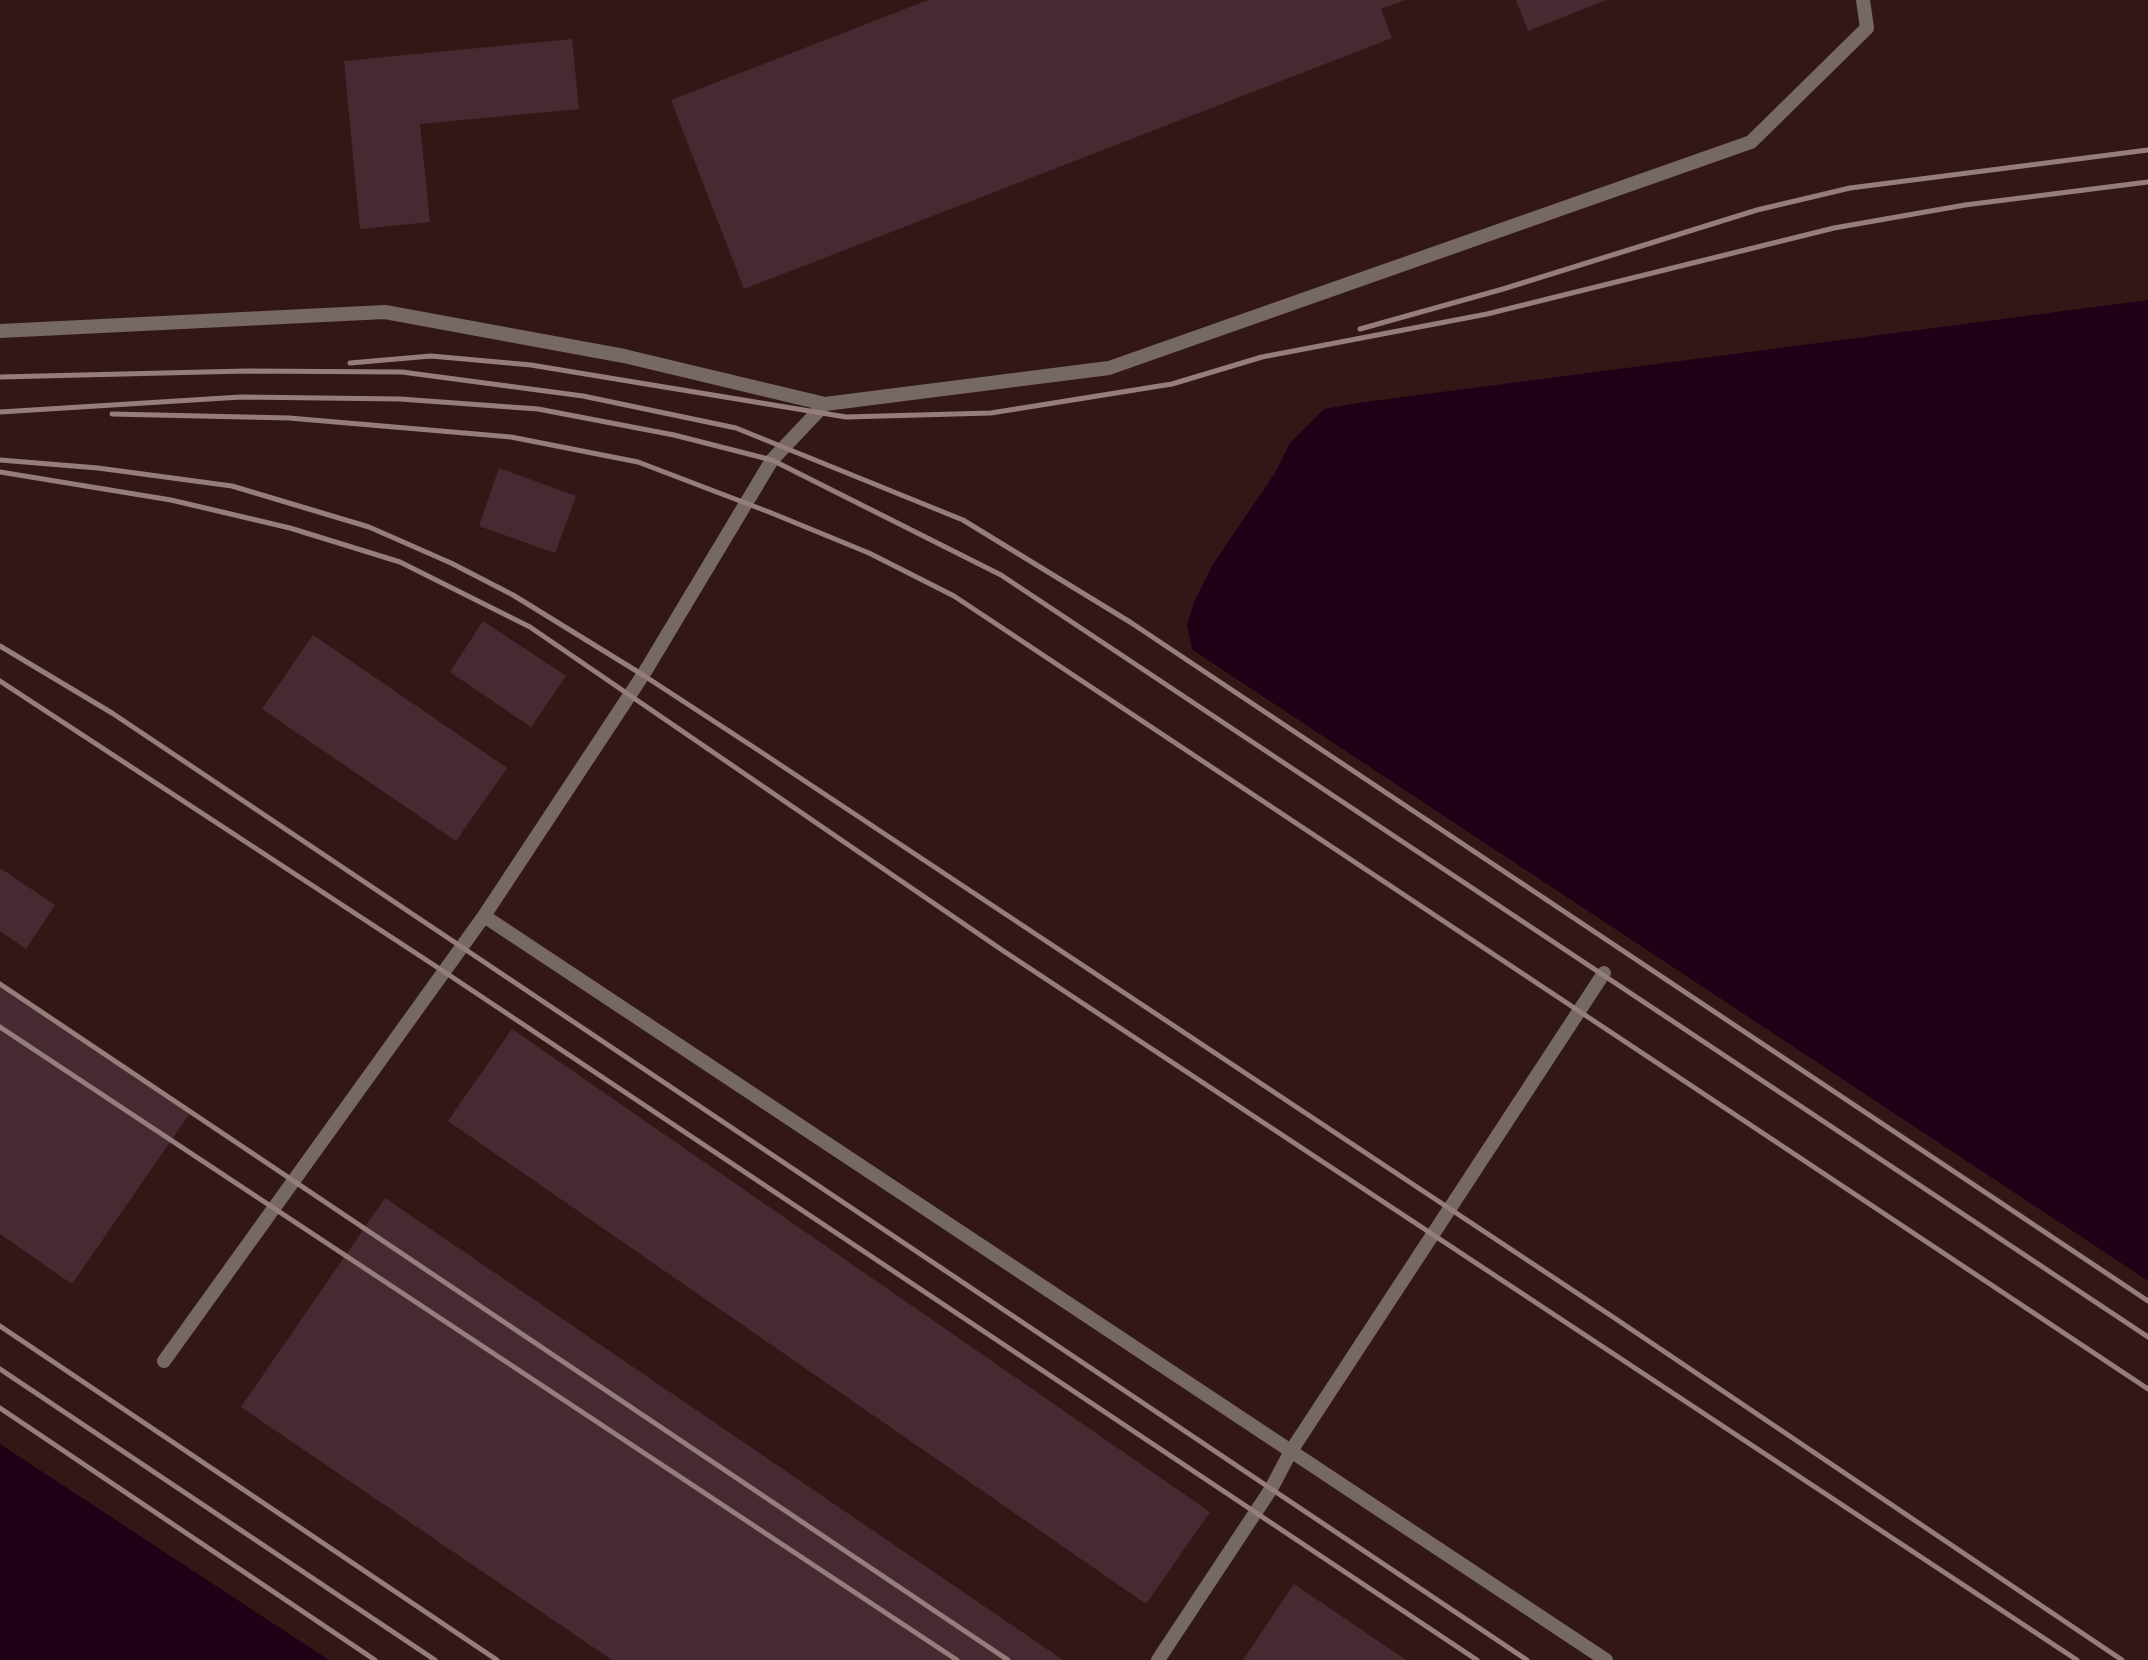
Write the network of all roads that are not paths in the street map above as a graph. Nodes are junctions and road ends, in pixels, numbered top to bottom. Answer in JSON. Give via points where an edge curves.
{"nodes":[{"id":1,"x":1863,"y":0,"type":"edge"},
{"id":2,"x":0,"y":331,"type":"edge"},
{"id":3,"x":825,"y":404,"type":"junction"},
{"id":4,"x":484,"y":916,"type":"junction"},
{"id":5,"x":1604,"y":973,"type":"dead end"},
{"id":6,"x":164,"y":1362,"type":"dead end"},
{"id":7,"x":1291,"y":1451,"type":"junction"},
{"id":8,"x":1158,"y":1660,"type":"edge"},
{"id":9,"x":1605,"y":1660,"type":"edge"}],
"edges":[{"from":1,"to":3,"type":"lane","via":[[1867,28],[1751,142],[1109,368]]},
{"from":2,"to":3,"type":"lane","via":[[385,312],[624,356]]},
{"from":3,"to":4,"type":"lane","via":[[772,460],[643,675]]},
{"from":4,"to":6,"type":"lane"},
{"from":4,"to":7,"type":"lane"},
{"from":5,"to":7,"type":"lane"},
{"from":7,"to":8,"type":"lane","via":[[1271,1489]]},
{"from":7,"to":9,"type":"lane"}]}
